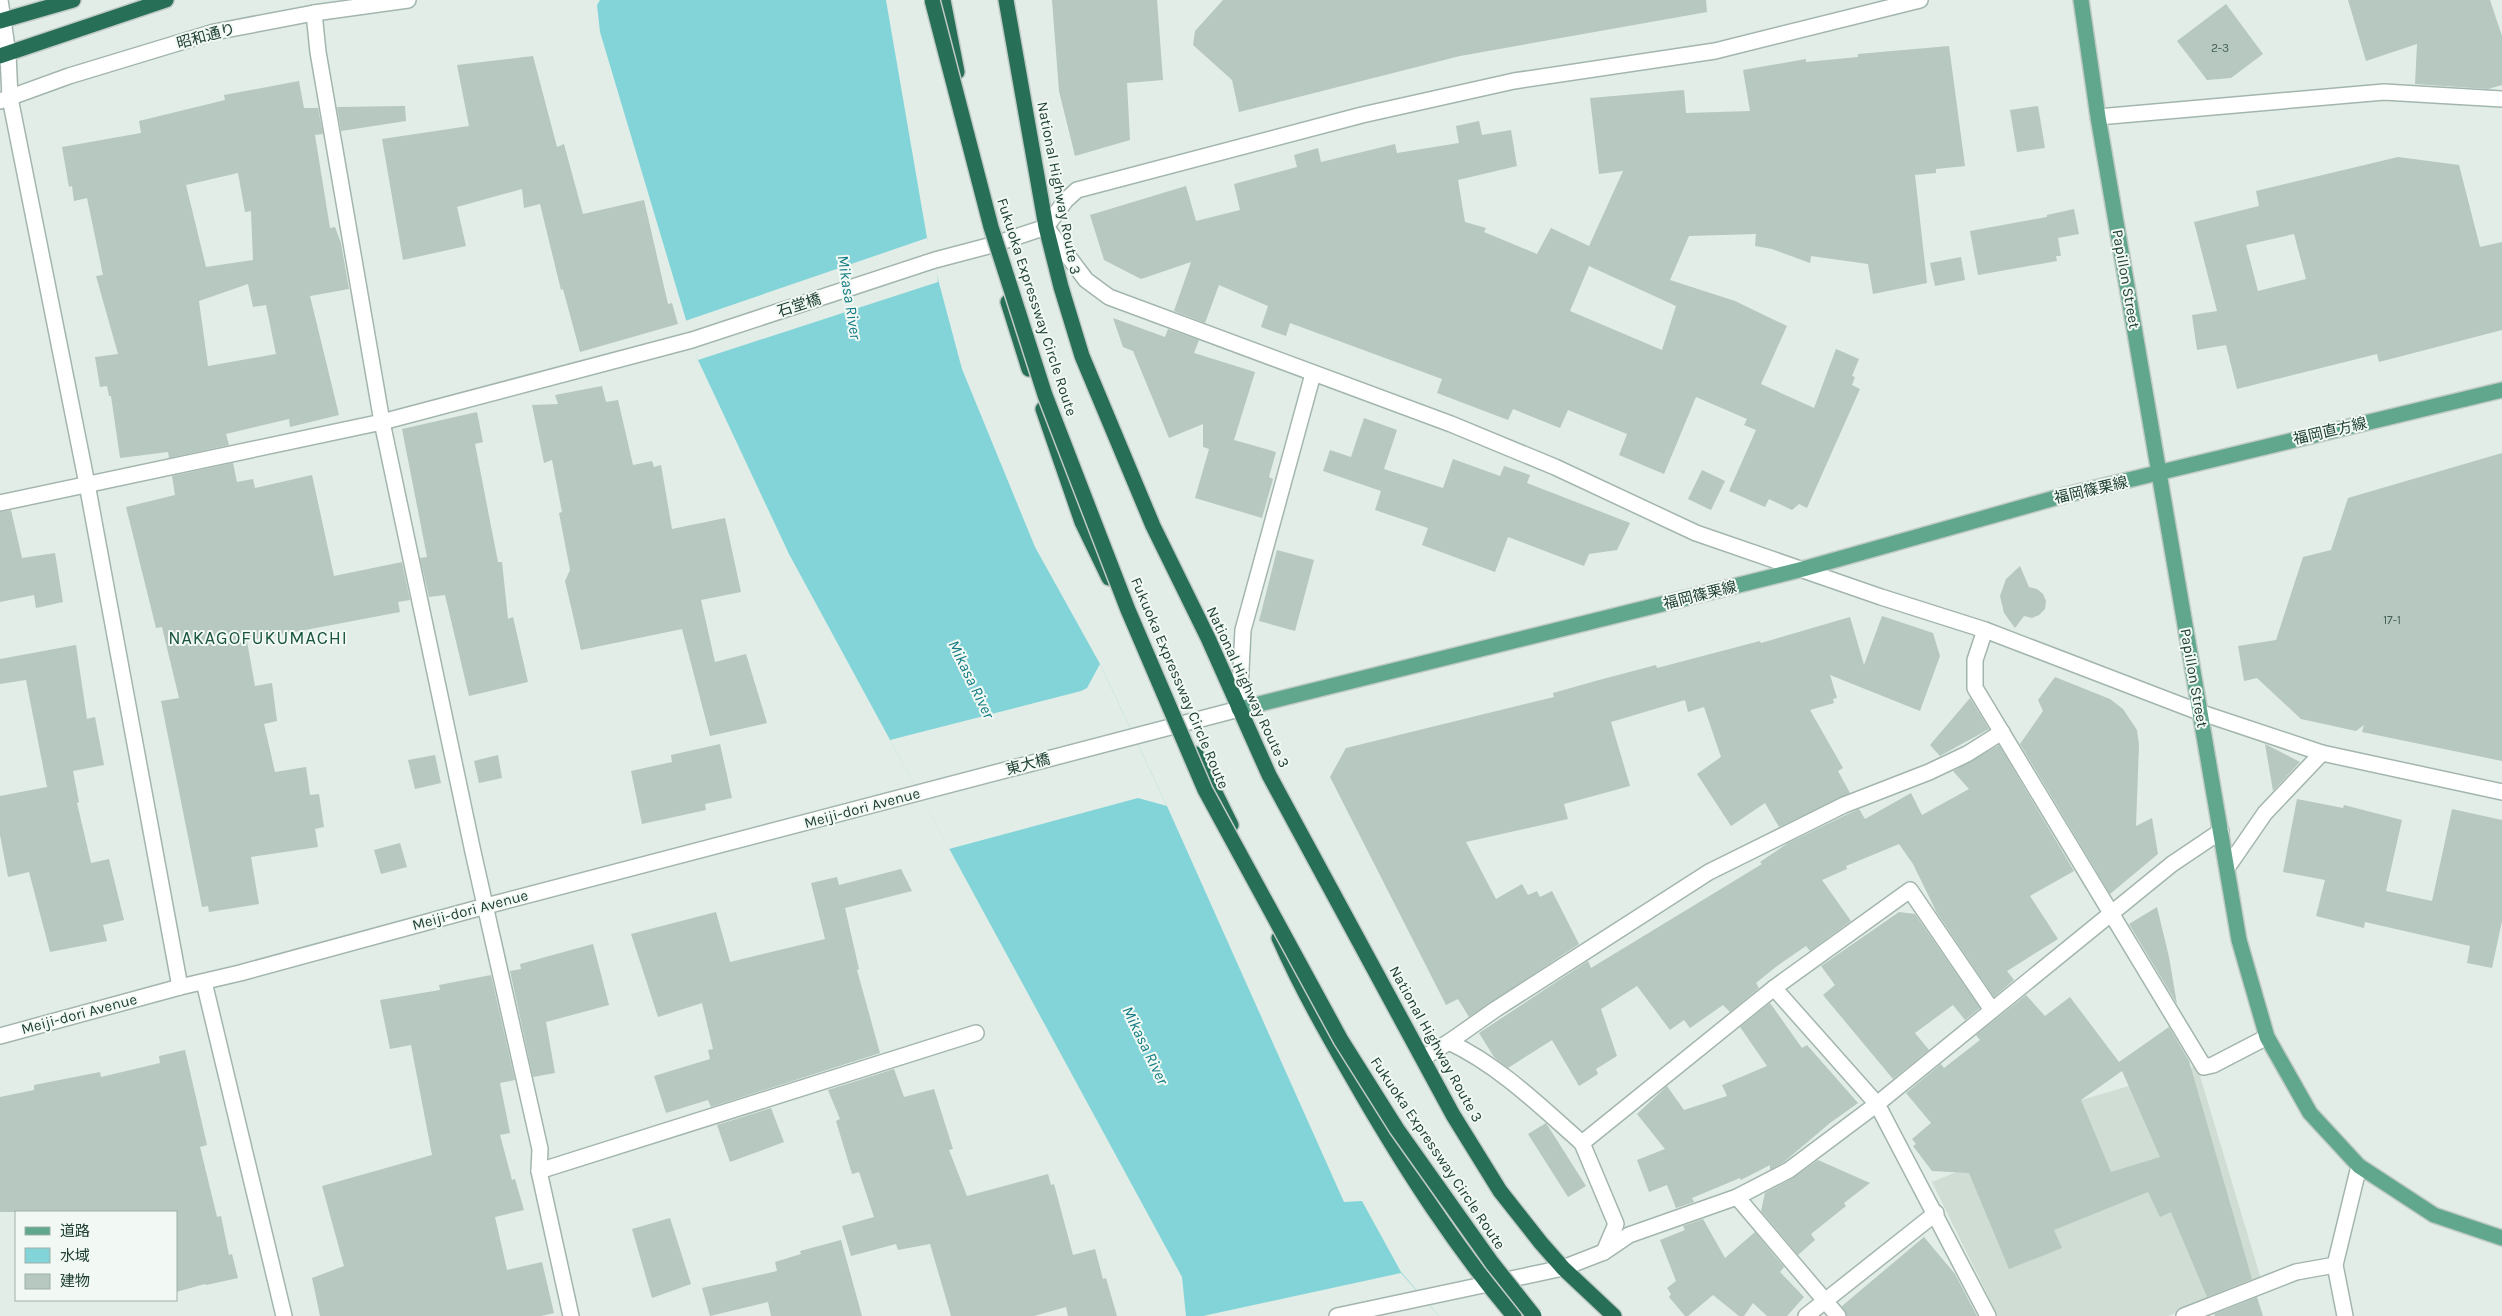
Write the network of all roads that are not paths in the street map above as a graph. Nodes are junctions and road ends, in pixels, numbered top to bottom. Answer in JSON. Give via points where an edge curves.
{"nodes":[{"id":1,"x":0,"y":0,"type":"edge"},
{"id":2,"x":73,"y":0,"type":"edge"},
{"id":3,"x":166,"y":0,"type":"edge"},
{"id":4,"x":408,"y":0,"type":"edge"},
{"id":5,"x":928,"y":0,"type":"edge"},
{"id":6,"x":932,"y":0,"type":"edge"},
{"id":7,"x":943,"y":0,"type":"edge"},
{"id":8,"x":1006,"y":0,"type":"edge"},
{"id":9,"x":1920,"y":0,"type":"edge"},
{"id":10,"x":2081,"y":0,"type":"edge"},
{"id":11,"x":314,"y":13,"type":"junction"},
{"id":12,"x":1,"y":21,"type":"edge"},
{"id":13,"x":4,"y":55,"type":"edge"},
{"id":14,"x":2502,"y":98,"type":"edge"},
{"id":15,"x":5,"y":100,"type":"edge"},
{"id":16,"x":2098,"y":117,"type":"junction"},
{"id":17,"x":1046,"y":227,"type":"junction"},
{"id":18,"x":992,"y":246,"type":"junction"},
{"id":19,"x":1313,"y":374,"type":"junction"},
{"id":20,"x":2502,"y":390,"type":"edge"},
{"id":21,"x":382,"y":422,"type":"junction"},
{"id":22,"x":2159,"y":474,"type":"junction"},
{"id":23,"x":87,"y":484,"type":"junction"},
{"id":24,"x":0,"y":503,"type":"edge"},
{"id":25,"x":1803,"y":568,"type":"junction"},
{"id":26,"x":1985,"y":630,"type":"junction"},
{"id":27,"x":1239,"y":709,"type":"junction"},
{"id":28,"x":2199,"y":712,"type":"junction"},
{"id":29,"x":1181,"y":724,"type":"junction"},
{"id":30,"x":2002,"y":732,"type":"junction"},
{"id":31,"x":2322,"y":753,"type":"junction"},
{"id":32,"x":941,"y":788,"type":"joint"},
{"id":33,"x":2502,"y":792,"type":"edge"},
{"id":34,"x":2222,"y":831,"type":"junction"},
{"id":35,"x":2228,"y":868,"type":"junction"},
{"id":36,"x":486,"y":906,"type":"junction"},
{"id":37,"x":2110,"y":915,"type":"junction"},
{"id":38,"x":204,"y":982,"type":"junction"},
{"id":39,"x":180,"y":987,"type":"junction"},
{"id":40,"x":1774,"y":988,"type":"junction"},
{"id":41,"x":1992,"y":1010,"type":"junction"},
{"id":42,"x":976,"y":1033,"type":"dead end"},
{"id":43,"x":0,"y":1036,"type":"edge"},
{"id":44,"x":2267,"y":1037,"type":"junction"},
{"id":45,"x":1449,"y":1042,"type":"junction"},
{"id":46,"x":1423,"y":1058,"type":"junction"},
{"id":47,"x":1877,"y":1104,"type":"junction"},
{"id":48,"x":1582,"y":1144,"type":"junction"},
{"id":49,"x":2359,"y":1166,"type":"junction"},
{"id":50,"x":538,"y":1171,"type":"junction"},
{"id":51,"x":1737,"y":1197,"type":"junction"},
{"id":52,"x":1936,"y":1213,"type":"junction"},
{"id":53,"x":2502,"y":1238,"type":"edge"},
{"id":54,"x":1604,"y":1252,"type":"junction"},
{"id":55,"x":2335,"y":1265,"type":"junction"},
{"id":56,"x":1563,"y":1268,"type":"junction"},
{"id":57,"x":1486,"y":1283,"type":"junction"},
{"id":58,"x":1824,"y":1300,"type":"junction"},
{"id":59,"x":284,"y":1316,"type":"edge"},
{"id":60,"x":571,"y":1316,"type":"edge"},
{"id":61,"x":1337,"y":1316,"type":"edge"},
{"id":62,"x":1514,"y":1316,"type":"edge"},
{"id":63,"x":1527,"y":1316,"type":"edge"},
{"id":64,"x":1534,"y":1316,"type":"edge"},
{"id":65,"x":1614,"y":1316,"type":"edge"},
{"id":66,"x":1806,"y":1316,"type":"edge"},
{"id":67,"x":1838,"y":1316,"type":"edge"},
{"id":68,"x":1988,"y":1316,"type":"edge"},
{"id":69,"x":2184,"y":1316,"type":"edge"},
{"id":70,"x":2345,"y":1316,"type":"edge"}],
"edges":[{"from":1,"to":12,"type":"street"},
{"from":2,"to":12,"type":"highway"},
{"from":3,"to":13,"type":"highway"},
{"from":4,"to":11,"type":"street","name":"昭和通り"},
{"from":5,"to":63,"type":"highway","name":"Fukuoka Expressway Circle Route","bridge":true,"via":[[985,228],[1012,313],[1121,613],[1201,793],[1336,1042],[1486,1265]]},
{"from":6,"to":64,"type":"highway","name":"Fukuoka Expressway Circle Route","bridge":true,"via":[[991,227],[1045,395],[1128,610],[1205,790],[1341,1040],[1386,1113],[1492,1263]]},
{"from":7,"to":18,"type":"highway"},
{"from":8,"to":17,"type":"highway","name":"National Highway Route 3"},
{"from":9,"to":17,"type":"street","via":[[1715,52],[1514,80],[1362,115],[1078,190],[1066,200]]},
{"from":10,"to":16,"type":"main road","name":"Papillon Street"},
{"from":11,"to":15,"type":"street","name":"昭和通り","via":[[214,32],[68,76]]},
{"from":11,"to":21,"type":"street"},
{"from":12,"to":13,"type":"street"},
{"from":13,"to":15,"type":"street"},
{"from":14,"to":16,"type":"street","via":[[2384,92]]},
{"from":15,"to":23,"type":"street"},
{"from":16,"to":22,"type":"main road","name":"Papillon Street"},
{"from":17,"to":18,"type":"street","name":"石堂橋"},
{"from":17,"to":19,"type":"street","via":[[1086,280],[1110,297]]},
{"from":17,"to":27,"type":"highway","name":"National Highway Route 3","via":[[1060,288],[1086,365],[1153,526]]},
{"from":18,"to":21,"type":"street","name":"石堂橋","via":[[935,260],[692,340]]},
{"from":18,"to":29,"type":"highway","via":[[1016,332],[1082,522]]},
{"from":19,"to":25,"type":"street","via":[[1555,466],[1696,533]]},
{"from":19,"to":27,"type":"street","via":[[1243,630]]},
{"from":20,"to":22,"type":"main road","name":"福岡直方線"},
{"from":21,"to":23,"type":"street","name":"石堂橋"},
{"from":21,"to":36,"type":"street"},
{"from":22,"to":25,"type":"main road","name":"福岡篠栗線","via":[[2062,496]]},
{"from":22,"to":28,"type":"main road","name":"Papillon Street"},
{"from":23,"to":24,"type":"street","name":"石堂橋"},
{"from":23,"to":39,"type":"street"},
{"from":25,"to":26,"type":"street"},
{"from":25,"to":27,"type":"main road","name":"福岡篠栗線"},
{"from":26,"to":28,"type":"street"},
{"from":26,"to":30,"type":"street","via":[[1975,660],[1975,688]]},
{"from":27,"to":29,"type":"street"},
{"from":27,"to":46,"type":"highway","name":"National Highway Route 3","via":[[1269,775]]},
{"from":28,"to":31,"type":"street"},
{"from":28,"to":34,"type":"main road","name":"Papillon Street"},
{"from":29,"to":32,"type":"street","name":"東大橋"},
{"from":29,"to":57,"type":"highway","via":[[1222,804],[1298,983],[1394,1150]]},
{"from":30,"to":37,"type":"street"},
{"from":30,"to":45,"type":"street","via":[[1944,765],[1844,805],[1709,872]]},
{"from":31,"to":33,"type":"street"},
{"from":31,"to":35,"type":"street","via":[[2265,813]]},
{"from":32,"to":36,"type":"street","name":"Meiji-dori Avenue"},
{"from":34,"to":35,"type":"main road","name":"Papillon Street"},
{"from":34,"to":37,"type":"street","via":[[2172,864]]},
{"from":35,"to":44,"type":"main road","name":"Papillon Street","via":[[2239,940]]},
{"from":36,"to":38,"type":"street","name":"Meiji-dori Avenue"},
{"from":36,"to":50,"type":"street","via":[[540,1149]]},
{"from":37,"to":41,"type":"street"},
{"from":37,"to":44,"type":"street","via":[[2204,1067]]},
{"from":38,"to":39,"type":"street","name":"Meiji-dori Avenue"},
{"from":38,"to":59,"type":"street"},
{"from":39,"to":43,"type":"street","name":"Meiji-dori Avenue"},
{"from":40,"to":41,"type":"street","via":[[1910,890]]},
{"from":40,"to":47,"type":"street"},
{"from":40,"to":48,"type":"street"},
{"from":41,"to":47,"type":"street"},
{"from":42,"to":50,"type":"street"},
{"from":44,"to":49,"type":"main road","name":"Papillon Street","via":[[2310,1112]]},
{"from":45,"to":46,"type":"street"},
{"from":45,"to":48,"type":"street","via":[[1513,1083]]},
{"from":46,"to":56,"type":"highway","name":"National Highway Route 3","via":[[1453,1115],[1500,1191]]},
{"from":47,"to":51,"type":"street","via":[[1789,1170]]},
{"from":47,"to":52,"type":"street"},
{"from":48,"to":54,"type":"street","via":[[1616,1224]]},
{"from":49,"to":53,"type":"main road","name":"Papillon Street","via":[[2434,1215]]},
{"from":49,"to":55,"type":"street"},
{"from":50,"to":60,"type":"street"},
{"from":51,"to":54,"type":"street","via":[[1629,1236]]},
{"from":51,"to":58,"type":"street"},
{"from":52,"to":58,"type":"street"},
{"from":52,"to":68,"type":"street"},
{"from":54,"to":56,"type":"street"},
{"from":55,"to":69,"type":"street","via":[[2296,1272]]},
{"from":55,"to":70,"type":"street"},
{"from":56,"to":57,"type":"street"},
{"from":56,"to":65,"type":"highway","name":"National Highway Route 3"},
{"from":57,"to":61,"type":"street"},
{"from":57,"to":62,"type":"highway"},
{"from":58,"to":66,"type":"street"},
{"from":58,"to":67,"type":"street"}]}
